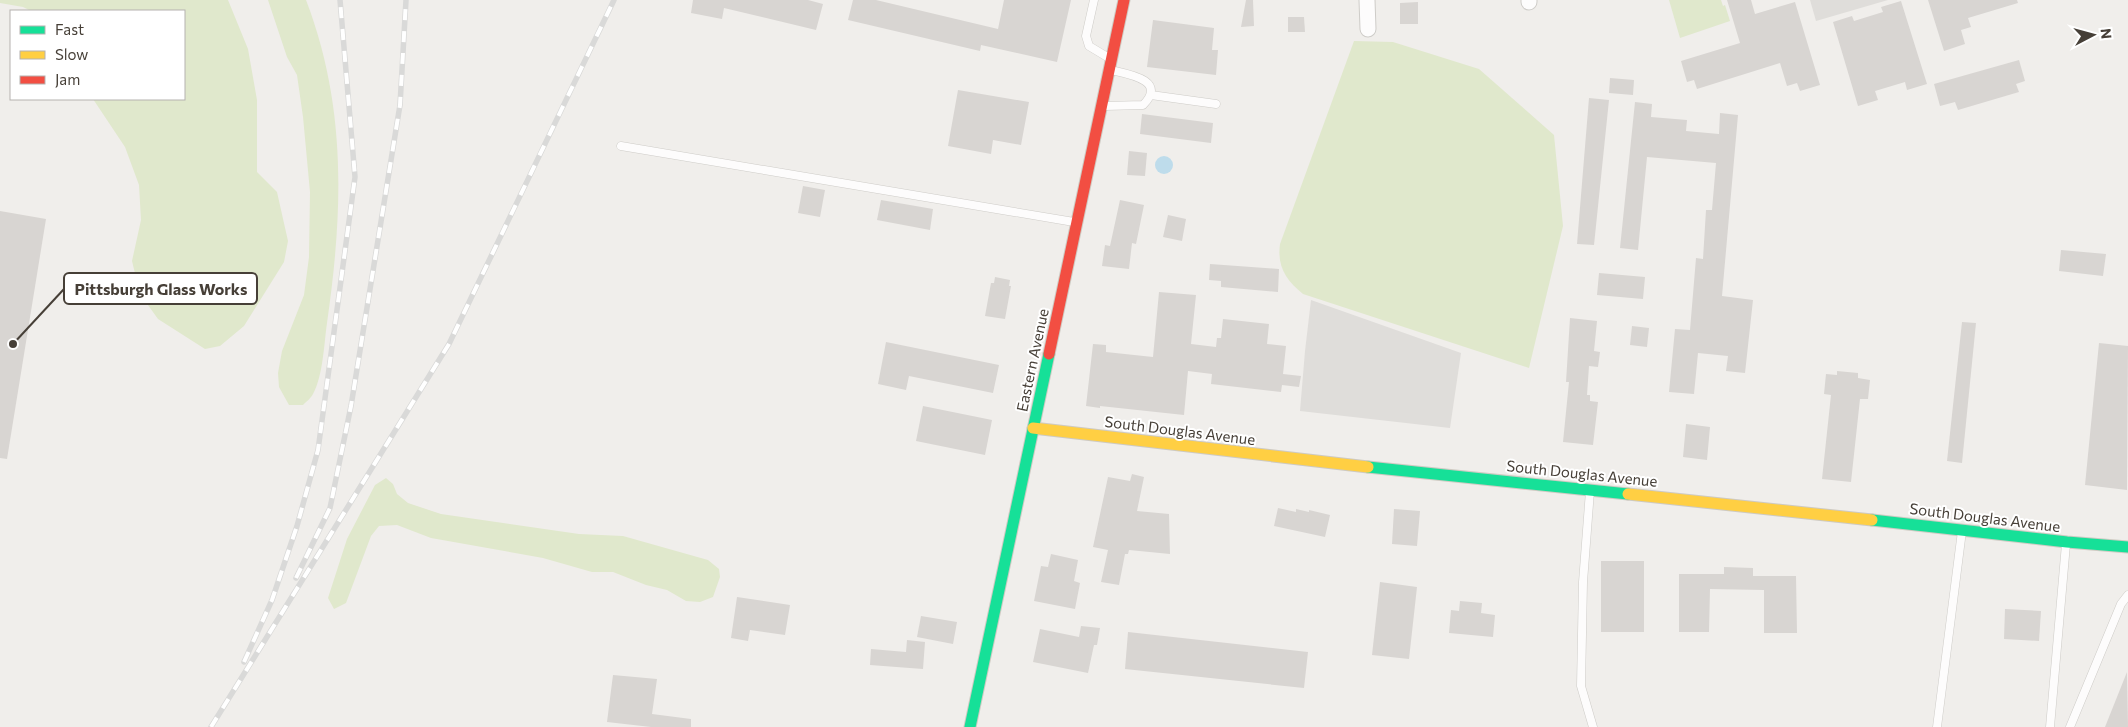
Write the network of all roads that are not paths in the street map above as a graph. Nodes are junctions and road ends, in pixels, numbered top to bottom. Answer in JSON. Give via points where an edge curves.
{"nodes":[{"id":1,"x":1094,"y":0,"type":"edge"},
{"id":2,"x":1124,"y":0,"type":"edge"},
{"id":3,"x":1367,"y":0,"type":"edge"},
{"id":4,"x":1368,"y":29,"type":"dead end"},
{"id":5,"x":1110,"y":65,"type":"junction"},
{"id":6,"x":1151,"y":95,"type":"junction"},
{"id":7,"x":1216,"y":104,"type":"dead end"},
{"id":8,"x":1101,"y":106,"type":"junction"},
{"id":9,"x":621,"y":146,"type":"dead end"},
{"id":10,"x":1076,"y":223,"type":"junction"},
{"id":11,"x":1033,"y":428,"type":"junction"},
{"id":12,"x":1591,"y":489,"type":"junction"},
{"id":13,"x":1962,"y":529,"type":"junction"},
{"id":14,"x":2066,"y":542,"type":"junction"},
{"id":15,"x":2128,"y":547,"type":"edge"},
{"id":16,"x":2128,"y":595,"type":"edge"},
{"id":17,"x":970,"y":727,"type":"edge"},
{"id":18,"x":1593,"y":727,"type":"edge"},
{"id":19,"x":1937,"y":727,"type":"edge"},
{"id":20,"x":2050,"y":727,"type":"edge"},
{"id":21,"x":2070,"y":727,"type":"edge"}],
"edges":[{"from":1,"to":5,"type":"lane","via":[[1086,36],[1089,46]]},
{"from":2,"to":5,"type":"street","name":"Eastern Avenue"},
{"from":3,"to":4,"type":"street"},
{"from":5,"to":6,"type":"lane","via":[[1142,79],[1148,84]]},
{"from":5,"to":8,"type":"street","name":"Eastern Avenue"},
{"from":6,"to":7,"type":"lane"},
{"from":6,"to":8,"type":"lane","via":[[1144,105]]},
{"from":8,"to":10,"type":"street","name":"Eastern Avenue"},
{"from":9,"to":10,"type":"lane"},
{"from":10,"to":11,"type":"street","name":"Eastern Avenue"},
{"from":11,"to":12,"type":"street","name":"South Douglas Avenue"},
{"from":11,"to":17,"type":"street","name":"Eastern Avenue"},
{"from":12,"to":13,"type":"street","name":"South Douglas Avenue"},
{"from":12,"to":18,"type":"lane","via":[[1583,582],[1581,686]]},
{"from":13,"to":14,"type":"street","name":"South Douglas Avenue"},
{"from":13,"to":19,"type":"lane"},
{"from":14,"to":15,"type":"street","name":"South Douglas Avenue"},
{"from":14,"to":20,"type":"lane"},
{"from":16,"to":21,"type":"lane","via":[[2121,604]]}]}
